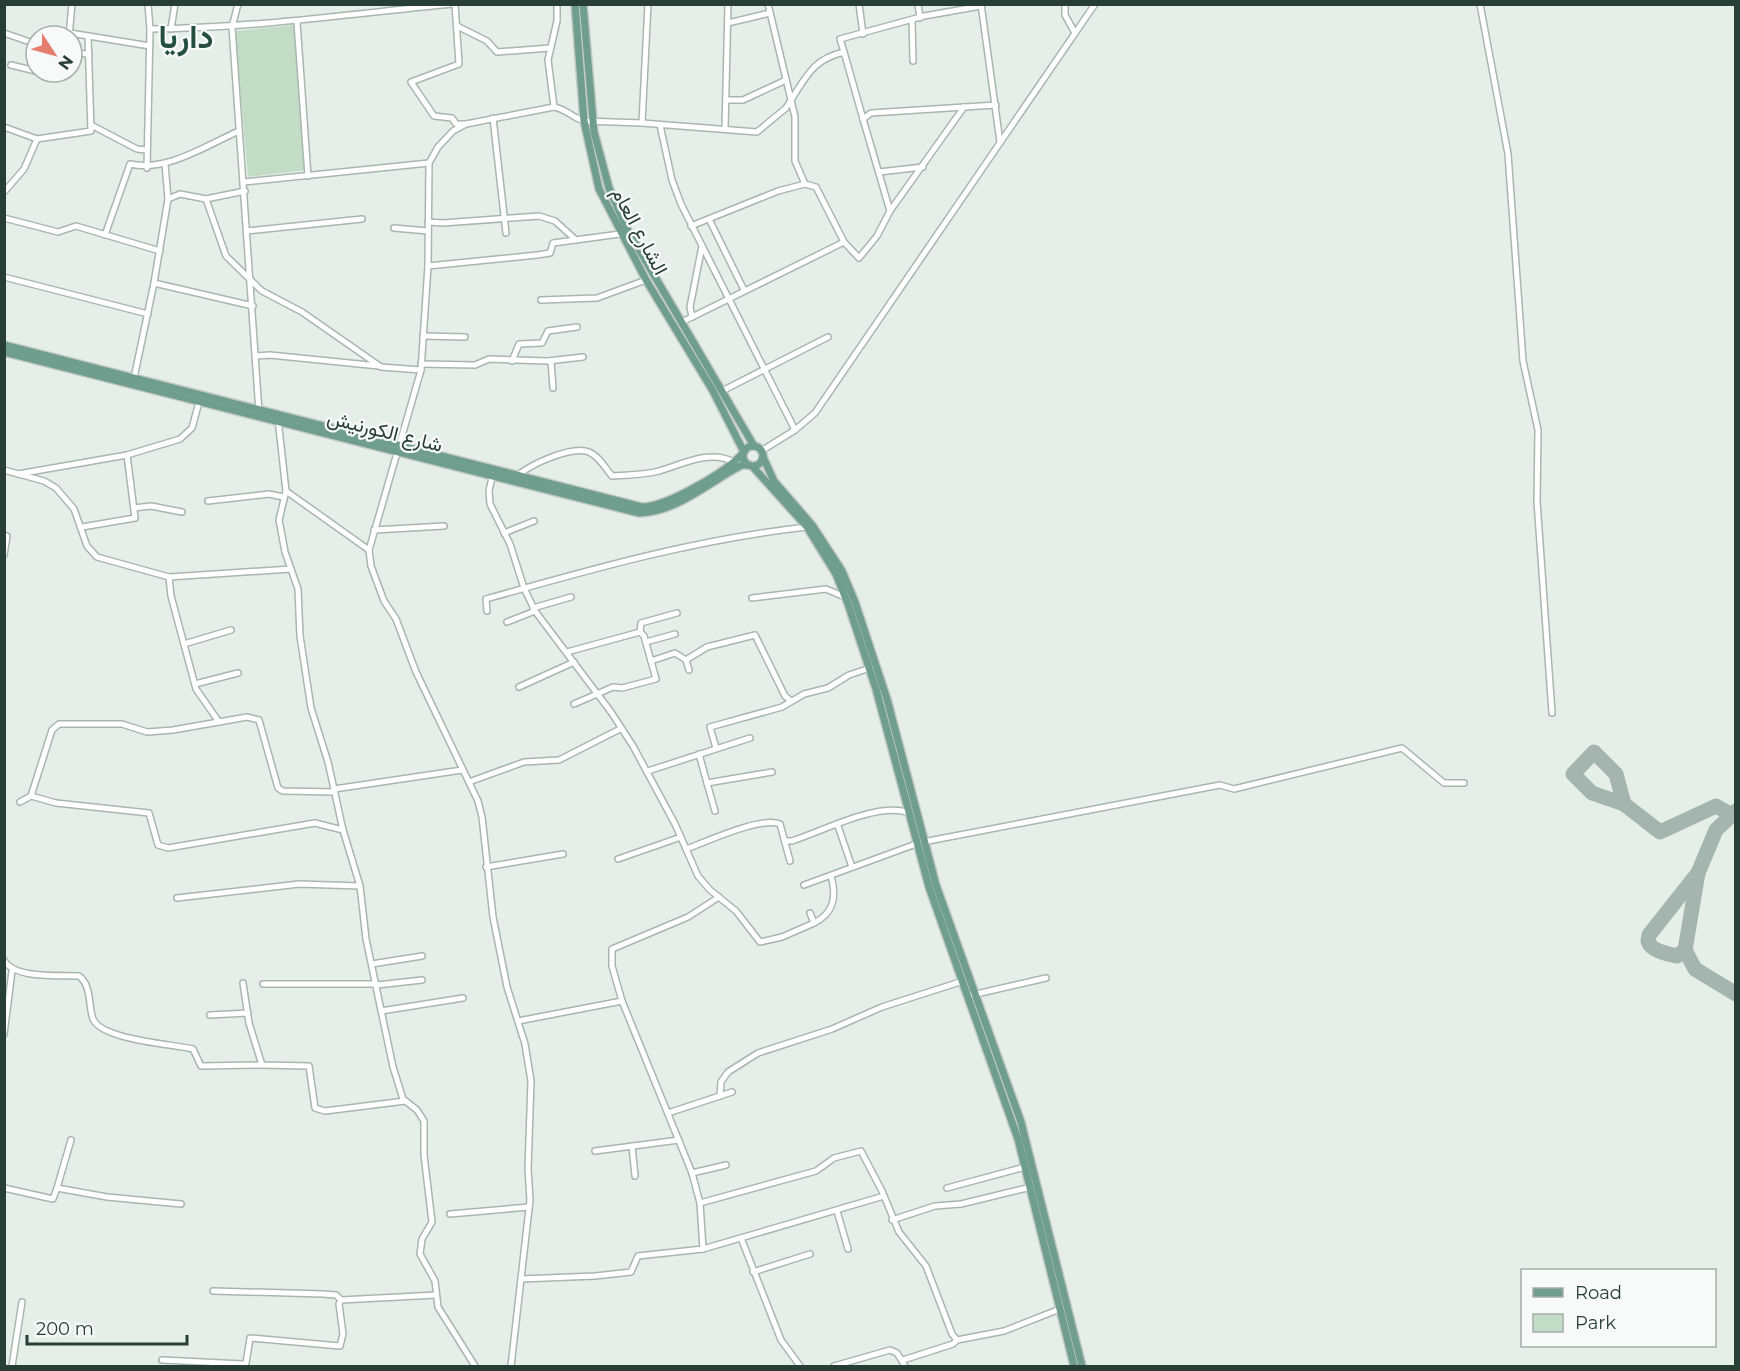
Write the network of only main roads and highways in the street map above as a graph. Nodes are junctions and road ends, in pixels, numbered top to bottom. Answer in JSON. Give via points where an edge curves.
{"nodes":[{"id":1,"x":575,"y":4,"type":"edge"},
{"id":2,"x":583,"y":4,"type":"edge"},
{"id":3,"x":4,"y":345,"type":"edge"},
{"id":4,"x":4,"y":352,"type":"edge"},
{"id":5,"x":718,"y":390,"type":"junction"},
{"id":6,"x":259,"y":414,"type":"junction"},
{"id":7,"x":754,"y":446,"type":"junction"},
{"id":8,"x":397,"y":449,"type":"junction"},
{"id":9,"x":743,"y":452,"type":"junction"},
{"id":10,"x":762,"y":454,"type":"junction"},
{"id":11,"x":751,"y":466,"type":"junction"},
{"id":12,"x":849,"y":601,"type":"junction"},
{"id":13,"x":909,"y":786,"type":"junction"},
{"id":14,"x":901,"y":788,"type":"junction"},
{"id":15,"x":920,"y":843,"type":"junction"},
{"id":16,"x":972,"y":995,"type":"junction"},
{"id":17,"x":1021,"y":1137,"type":"junction"},
{"id":18,"x":1052,"y":1261,"type":"junction"},
{"id":19,"x":1074,"y":1366,"type":"edge"},
{"id":20,"x":1082,"y":1366,"type":"edge"}],
"edges":[{"from":1,"to":5,"type":"main road","name":"الشارع العام","via":[[584,121],[599,189],[646,280]]},
{"from":2,"to":5,"type":"main road","name":"الشارع العام","via":[[600,161],[632,238]]},
{"from":3,"to":6,"type":"main road","name":"شارع الكورنيش"},
{"from":4,"to":6,"type":"main road","name":"شارع الكورنيش"},
{"from":5,"to":7,"type":"main road","name":"الشارع العام"},
{"from":5,"to":9,"type":"main road","name":"الشارع العام"},
{"from":6,"to":8,"type":"main road","name":"شارع الكورنيش"},
{"from":7,"to":9,"type":"main road"},
{"from":7,"to":10,"type":"main road"},
{"from":8,"to":9,"type":"main road","name":"شارع الكورنيش","via":[[652,507],[670,501],[734,462]]},
{"from":8,"to":11,"type":"main road","name":"شارع الكورنيش","via":[[639,513],[668,507],[742,465]]},
{"from":9,"to":11,"type":"main road","via":[[744,460]]},
{"from":10,"to":11,"type":"main road","via":[[759,464]]},
{"from":10,"to":12,"type":"main road","via":[[774,481],[812,525],[842,571]]},
{"from":11,"to":12,"type":"main road","via":[[807,527]]},
{"from":12,"to":13,"type":"main road","via":[[884,688]]},
{"from":12,"to":14,"type":"main road"},
{"from":13,"to":14,"type":"main road"},
{"from":13,"to":15,"type":"main road"},
{"from":14,"to":15,"type":"main road"},
{"from":15,"to":16,"type":"main road"},
{"from":15,"to":16,"type":"main road","via":[[963,981]]},
{"from":16,"to":17,"type":"main road"},
{"from":17,"to":18,"type":"main road"},
{"from":17,"to":18,"type":"main road","via":[[1025,1167]]},
{"from":18,"to":19,"type":"main road"},
{"from":18,"to":20,"type":"main road"}]}
